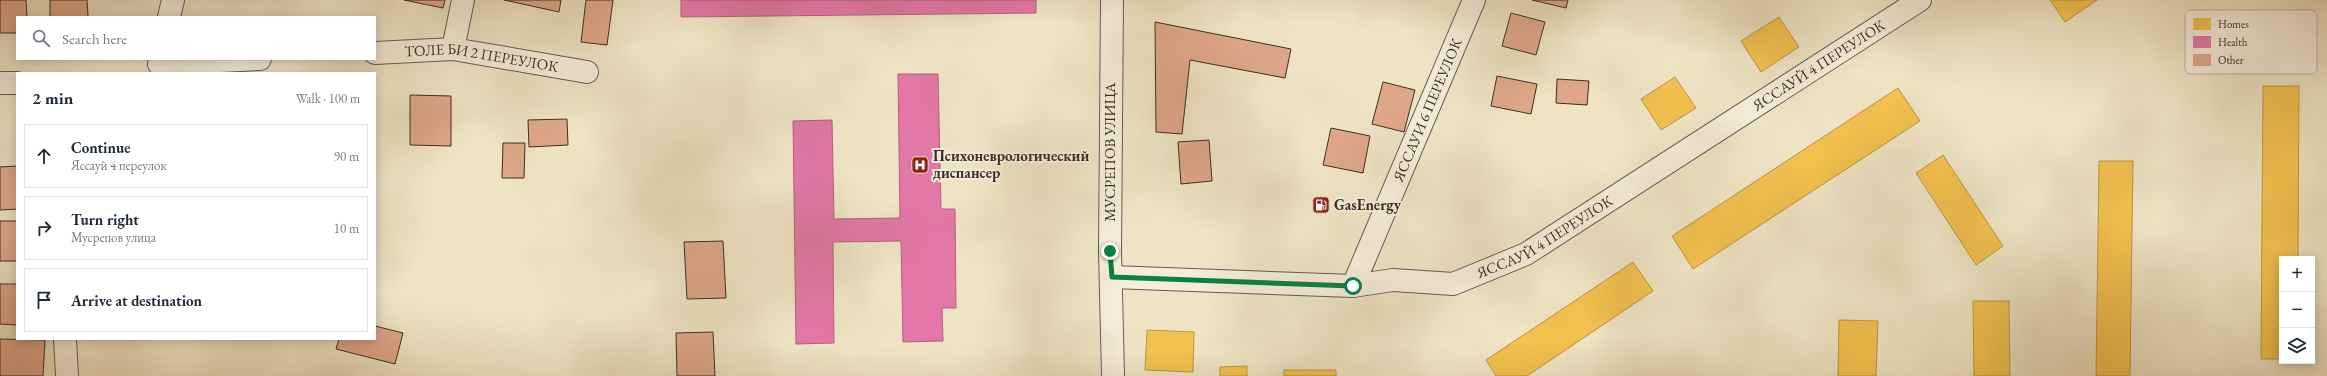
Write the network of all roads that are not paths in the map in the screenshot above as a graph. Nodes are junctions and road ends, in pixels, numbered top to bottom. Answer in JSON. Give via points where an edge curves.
{"nodes":[{"id":1,"x":173,"y":0,"type":"edge"},
{"id":2,"x":463,"y":0,"type":"edge"},
{"id":3,"x":1112,"y":0,"type":"edge"},
{"id":4,"x":1474,"y":0,"type":"edge"},
{"id":5,"x":1920,"y":0,"type":"edge"},
{"id":6,"x":169,"y":16,"type":"edge"},
{"id":7,"x":453,"y":49,"type":"junction"},
{"id":8,"x":376,"y":53,"type":"edge"},
{"id":9,"x":243,"y":60,"type":"edge"},
{"id":10,"x":158,"y":65,"type":"edge"},
{"id":11,"x":587,"y":72,"type":"dead end"},
{"id":12,"x":0,"y":83,"type":"edge"},
{"id":13,"x":16,"y":83,"type":"edge"},
{"id":14,"x":1112,"y":277,"type":"junction"},
{"id":15,"x":1353,"y":286,"type":"junction"},
{"id":16,"x":65,"y":340,"type":"edge"},
{"id":17,"x":67,"y":376,"type":"edge"},
{"id":18,"x":1113,"y":376,"type":"edge"}],
"edges":[{"from":1,"to":6,"type":"street"},
{"from":2,"to":7,"type":"street"},
{"from":3,"to":14,"type":"street","name":"МУСРЕПОВ УЛИЦА"},
{"from":4,"to":15,"type":"street","name":"ЯССАУИ 6 ПЕРЕУЛОК"},
{"from":5,"to":15,"type":"street","name":"ЯССАУЙ 4 ПЕРЕУЛОК","via":[[1526,254],[1453,284],[1393,280]]},
{"from":7,"to":8,"type":"street","name":"ТОЛЕ БИ 2 ПЕРЕУЛОК"},
{"from":7,"to":11,"type":"street","name":"ТОЛЕ БИ 2 ПЕРЕУЛОК"},
{"from":9,"to":10,"type":"street"},
{"from":12,"to":13,"type":"street"},
{"from":14,"to":15,"type":"street","name":"ЯССАУЙ 4 ПЕРЕУЛОК"},
{"from":14,"to":18,"type":"street","name":"МУСРЕПОВ УЛИЦА"},
{"from":16,"to":17,"type":"street"}]}
